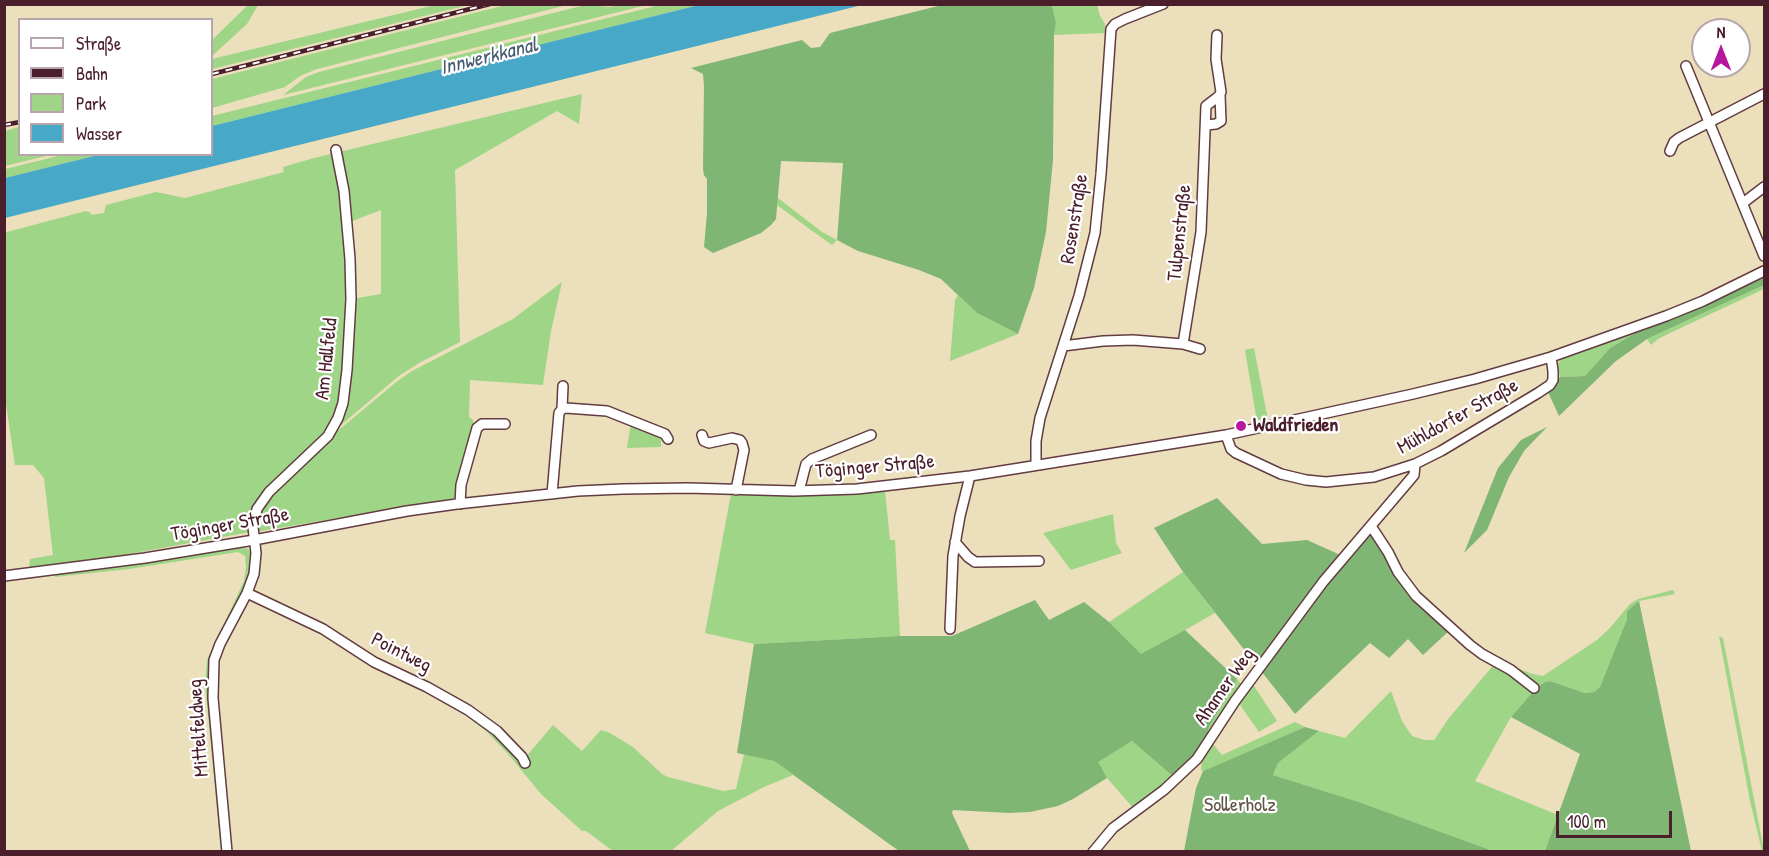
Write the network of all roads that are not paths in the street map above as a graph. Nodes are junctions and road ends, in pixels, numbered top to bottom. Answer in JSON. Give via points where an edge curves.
{"nodes":[{"id":1,"x":1163,"y":4,"type":"edge"},
{"id":2,"x":1216,"y":35,"type":"dead end"},
{"id":3,"x":1686,"y":66,"type":"dead end"},
{"id":4,"x":1220,"y":94,"type":"junction"},
{"id":5,"x":1764,"y":94,"type":"edge"},
{"id":6,"x":1710,"y":123,"type":"junction"},
{"id":7,"x":1206,"y":125,"type":"junction"},
{"id":8,"x":336,"y":150,"type":"dead end"},
{"id":9,"x":1670,"y":151,"type":"dead end"},
{"id":10,"x":1764,"y":187,"type":"edge"},
{"id":11,"x":1743,"y":204,"type":"junction"},
{"id":12,"x":1764,"y":256,"type":"edge"},
{"id":13,"x":1764,"y":271,"type":"edge"},
{"id":14,"x":1183,"y":344,"type":"junction"},
{"id":15,"x":1063,"y":346,"type":"junction"},
{"id":16,"x":1200,"y":349,"type":"dead end"},
{"id":17,"x":1551,"y":357,"type":"junction"},
{"id":18,"x":563,"y":386,"type":"dead end"},
{"id":19,"x":562,"y":409,"type":"junction"},
{"id":20,"x":505,"y":424,"type":"dead end"},
{"id":21,"x":702,"y":435,"type":"dead end"},
{"id":22,"x":871,"y":435,"type":"dead end"},
{"id":23,"x":1226,"y":435,"type":"junction"},
{"id":24,"x":668,"y":439,"type":"dead end"},
{"id":25,"x":1414,"y":464,"type":"junction"},
{"id":26,"x":1036,"y":465,"type":"junction"},
{"id":27,"x":970,"y":476,"type":"junction"},
{"id":28,"x":955,"y":478,"type":"joint"},
{"id":29,"x":736,"y":490,"type":"junction"},
{"id":30,"x":799,"y":491,"type":"junction"},
{"id":31,"x":552,"y":494,"type":"junction"},
{"id":32,"x":460,"y":504,"type":"junction"},
{"id":33,"x":1371,"y":526,"type":"junction"},
{"id":34,"x":254,"y":540,"type":"junction"},
{"id":35,"x":955,"y":542,"type":"junction"},
{"id":36,"x":1040,"y":561,"type":"dead end"},
{"id":37,"x":4,"y":576,"type":"edge"},
{"id":38,"x":247,"y":593,"type":"junction"},
{"id":39,"x":950,"y":629,"type":"dead end"},
{"id":40,"x":1534,"y":688,"type":"dead end"},
{"id":41,"x":525,"y":763,"type":"dead end"},
{"id":42,"x":227,"y":852,"type":"edge"},
{"id":43,"x":1093,"y":852,"type":"edge"}],
"edges":[{"from":1,"to":15,"type":"street","name":"Rosenstraße","via":[[1111,29],[1097,222]]},
{"from":2,"to":4,"type":"street"},
{"from":3,"to":6,"type":"street"},
{"from":4,"to":7,"type":"street","name":"Tulpenstraße","via":[[1206,106]]},
{"from":4,"to":7,"type":"street","via":[[1221,120]]},
{"from":5,"to":6,"type":"street"},
{"from":6,"to":9,"type":"street","via":[[1679,138]]},
{"from":6,"to":11,"type":"street"},
{"from":7,"to":14,"type":"street","name":"Tulpenstraße","via":[[1201,232]]},
{"from":8,"to":34,"type":"street","name":"Am Hallfeld","via":[[350,259],[343,403],[328,436],[259,505]]},
{"from":10,"to":11,"type":"street"},
{"from":11,"to":12,"type":"street"},
{"from":13,"to":17,"type":"street","name":"Mühldorfer Straße","via":[[1666,316]]},
{"from":14,"to":15,"type":"street","via":[[1133,340]]},
{"from":14,"to":16,"type":"street"},
{"from":15,"to":26,"type":"street","name":"Rosenstraße","via":[[1040,418]]},
{"from":17,"to":23,"type":"street","name":"Mühldorfer Straße","via":[[1413,394]]},
{"from":17,"to":25,"type":"street","name":"Mühldorfer Straße","via":[[1554,376],[1550,385]]},
{"from":18,"to":19,"type":"street"},
{"from":19,"to":24,"type":"street","via":[[607,411]]},
{"from":19,"to":31,"type":"street"},
{"from":20,"to":32,"type":"street","via":[[486,423],[477,428],[461,485]]},
{"from":21,"to":29,"type":"street","via":[[709,443],[732,438],[742,443]]},
{"from":22,"to":30,"type":"street","name":"Töginger Straße","via":[[812,459],[806,464]]},
{"from":23,"to":25,"type":"street","name":"Mühldorfer Straße","via":[[1236,453],[1306,480],[1355,480]]},
{"from":23,"to":26,"type":"street","name":"Mühldorfer Straße"},
{"from":25,"to":33,"type":"street","name":"Ahamer Weg","via":[[1414,475]]},
{"from":26,"to":27,"type":"street","name":"Mühldorfer Straße"},
{"from":27,"to":28,"type":"street","name":"Mühldorfer Straße"},
{"from":27,"to":35,"type":"street"},
{"from":28,"to":30,"type":"street","name":"Töginger Straße"},
{"from":29,"to":30,"type":"street","name":"Töginger Straße"},
{"from":29,"to":31,"type":"street","name":"Töginger Straße","via":[[634,489]]},
{"from":31,"to":32,"type":"street","name":"Töginger Straße"},
{"from":32,"to":34,"type":"street","name":"Töginger Straße"},
{"from":33,"to":40,"type":"street","via":[[1416,596],[1476,650]]},
{"from":33,"to":43,"type":"street","name":"Ahamer Weg","via":[[1323,582],[1234,701],[1197,759],[1164,790],[1113,828]]},
{"from":34,"to":37,"type":"street","name":"Töginger Straße"},
{"from":34,"to":38,"type":"street","name":"Mittelfeldweg","via":[[255,565]]},
{"from":35,"to":36,"type":"street","via":[[975,562]]},
{"from":35,"to":39,"type":"street"},
{"from":38,"to":41,"type":"street","name":"Pointweg","via":[[323,629],[374,662],[468,710],[497,731]]},
{"from":38,"to":42,"type":"street","name":"Mittelfeldweg","via":[[216,654],[212,674]]}]}
